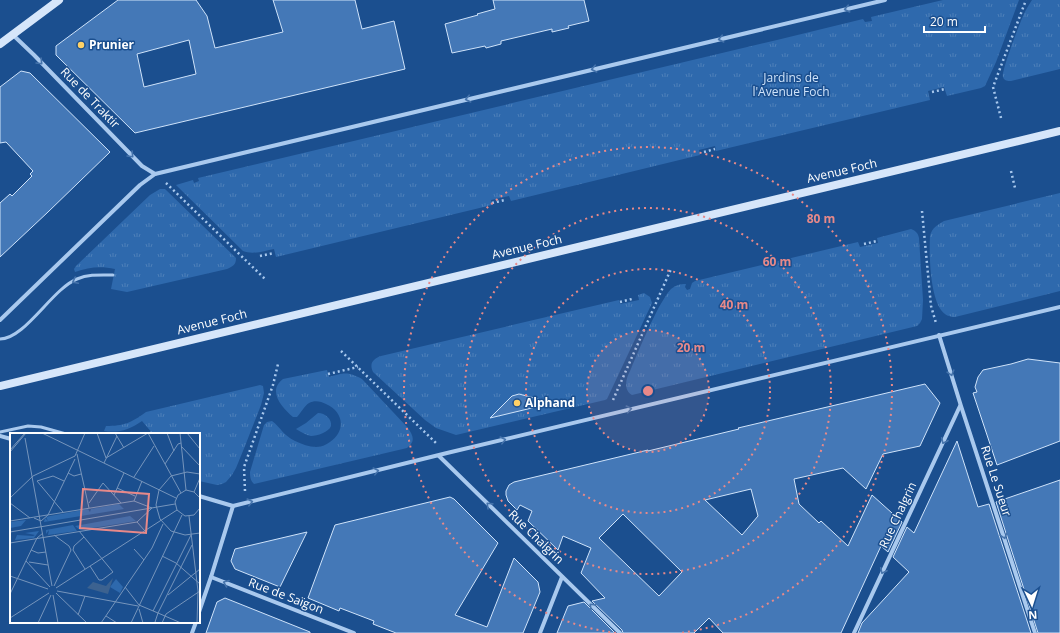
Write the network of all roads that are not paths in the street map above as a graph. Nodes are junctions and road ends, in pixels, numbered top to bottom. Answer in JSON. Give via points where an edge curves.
{"nodes":[{"id":1,"x":59,"y":0,"type":"edge"},
{"id":2,"x":885,"y":0,"type":"edge"},
{"id":3,"x":12,"y":34,"type":"junction"},
{"id":4,"x":0,"y":44,"type":"edge"},
{"id":5,"x":1060,"y":131,"type":"edge"},
{"id":6,"x":155,"y":174,"type":"junction"},
{"id":7,"x":113,"y":275,"type":"dead end"},
{"id":8,"x":1060,"y":307,"type":"edge"},
{"id":9,"x":0,"y":320,"type":"edge"},
{"id":10,"x":940,"y":335,"type":"junction"},
{"id":11,"x":0,"y":339,"type":"edge"},
{"id":12,"x":0,"y":386,"type":"edge"},
{"id":13,"x":961,"y":406,"type":"junction"},
{"id":14,"x":0,"y":432,"type":"edge"},
{"id":15,"x":62,"y":433,"type":"edge"},
{"id":16,"x":0,"y":436,"type":"edge"},
{"id":17,"x":10,"y":439,"type":"edge"},
{"id":18,"x":439,"y":456,"type":"junction"},
{"id":19,"x":200,"y":496,"type":"edge"},
{"id":20,"x":232,"y":506,"type":"junction"},
{"id":21,"x":211,"y":577,"type":"junction"},
{"id":22,"x":562,"y":577,"type":"junction"},
{"id":23,"x":200,"y":609,"type":"edge"},
{"id":24,"x":196,"y":623,"type":"edge"},
{"id":25,"x":192,"y":633,"type":"edge"},
{"id":26,"x":354,"y":633,"type":"edge"},
{"id":27,"x":540,"y":633,"type":"edge"},
{"id":28,"x":620,"y":633,"type":"edge"},
{"id":29,"x":854,"y":633,"type":"edge"},
{"id":30,"x":1035,"y":633,"type":"edge"}],
"edges":[{"from":1,"to":3,"type":"main road"},
{"from":2,"to":6,"type":"street","one_way":true},
{"from":3,"to":4,"type":"main road"},
{"from":3,"to":6,"type":"street","name":"Rue de Traktir","one_way":true,"via":[[142,166]]},
{"from":5,"to":12,"type":"main road","name":"Avenue Foch"},
{"from":6,"to":9,"type":"street","via":[[140,185]]},
{"from":7,"to":11,"type":"lane","one_way":true,"via":[[97,274],[75,280],[16,335]]},
{"from":8,"to":10,"type":"street"},
{"from":10,"to":13,"type":"street","name":"Rue Le Sueur","one_way":true},
{"from":18,"to":10,"type":"street","one_way":true},
{"from":13,"to":29,"type":"street","name":"Rue Chalgrin","one_way":true},
{"from":13,"to":30,"type":"street","name":"Rue Le Sueur","one_way":true},
{"from":14,"to":15,"type":"lane","via":[[28,426]]},
{"from":16,"to":17,"type":"street"},
{"from":20,"to":18,"type":"street","one_way":true},
{"from":22,"to":18,"type":"street","name":"Rue Chalgrin","one_way":true},
{"from":19,"to":20,"type":"street"},
{"from":20,"to":21,"type":"street"},
{"from":21,"to":23,"type":"street"},
{"from":26,"to":21,"type":"street","name":"Rue de Saïgon","one_way":true},
{"from":22,"to":27,"type":"street"},
{"from":28,"to":22,"type":"street","name":"Rue Chalgrin","one_way":true},
{"from":24,"to":25,"type":"street"}]}
